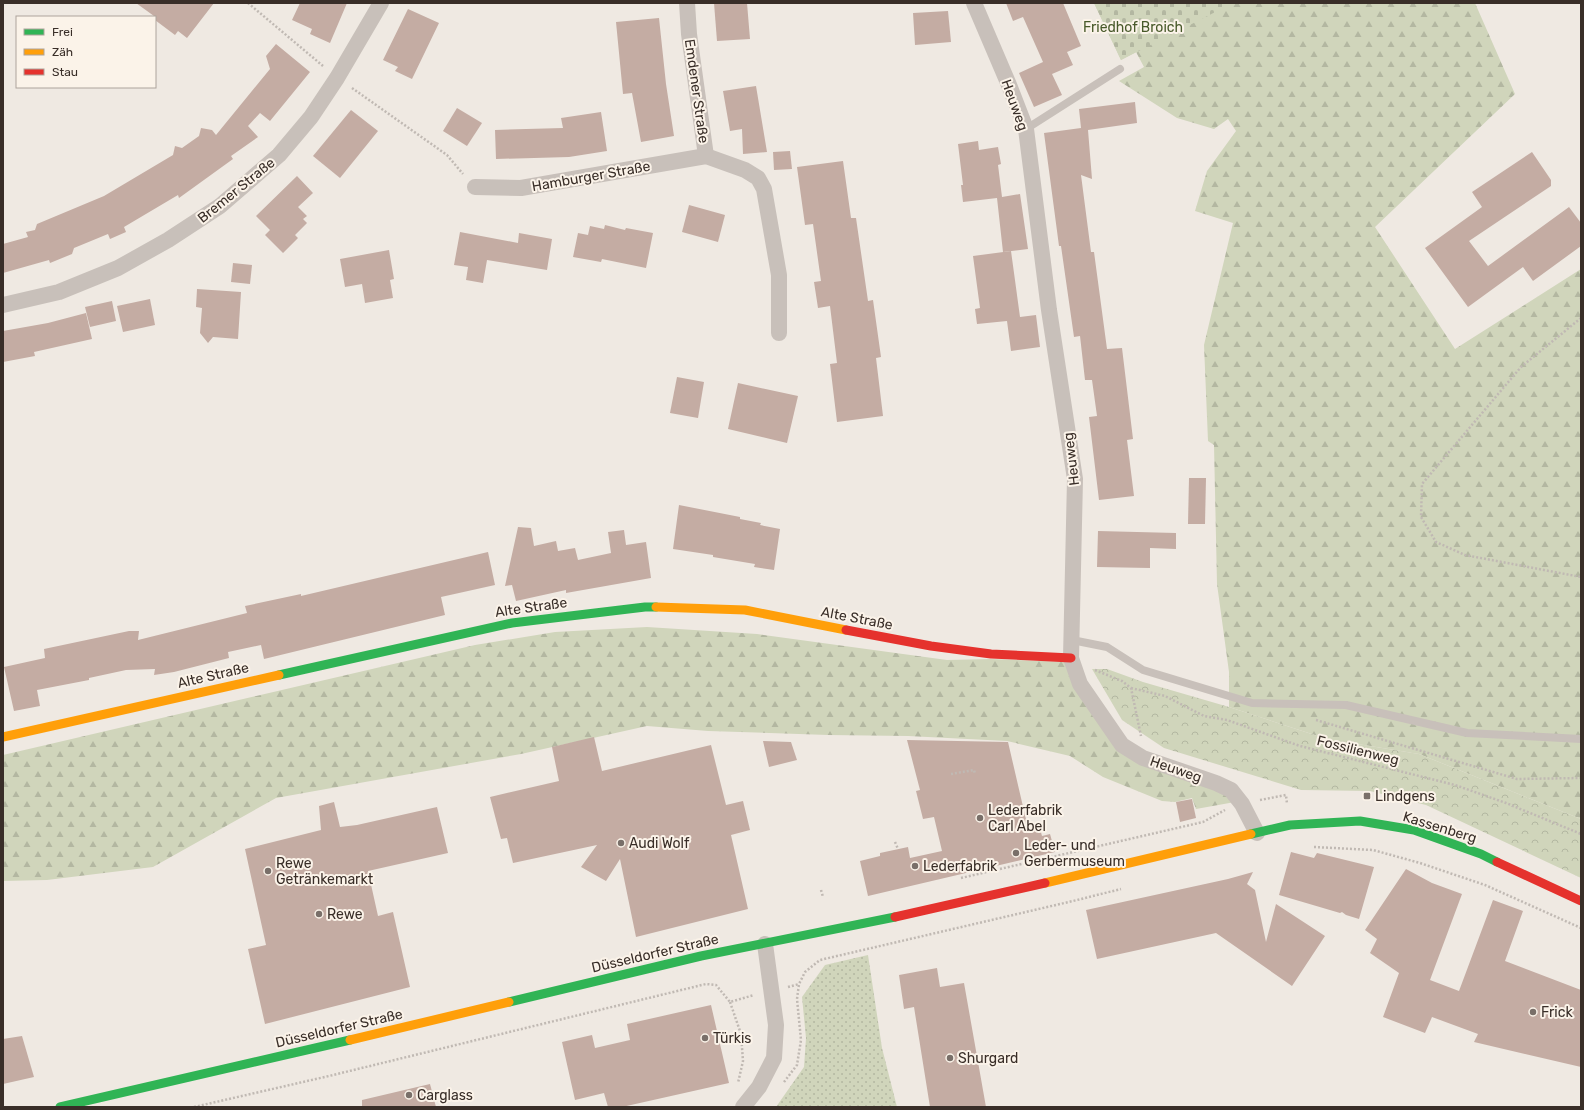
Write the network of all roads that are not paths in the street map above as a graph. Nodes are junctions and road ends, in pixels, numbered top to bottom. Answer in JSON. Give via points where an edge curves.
{"nodes":[{"id":1,"x":381,"y":3,"type":"edge"},
{"id":2,"x":687,"y":3,"type":"edge"},
{"id":3,"x":974,"y":3,"type":"edge"},
{"id":4,"x":1120,"y":69,"type":"dead end"},
{"id":5,"x":1026,"y":129,"type":"junction"},
{"id":6,"x":706,"y":156,"type":"junction"},
{"id":7,"x":475,"y":187,"type":"road end"},
{"id":8,"x":3,"y":305,"type":"edge"},
{"id":9,"x":779,"y":333,"type":"dead end"},
{"id":10,"x":1072,"y":640,"type":"junction"},
{"id":11,"x":1071,"y":658,"type":"junction"},
{"id":12,"x":3,"y":737,"type":"edge"},
{"id":13,"x":1581,"y":740,"type":"edge"},
{"id":14,"x":1257,"y":833,"type":"junction"},
{"id":15,"x":1581,"y":901,"type":"edge"},
{"id":16,"x":765,"y":944,"type":"junction"},
{"id":17,"x":60,"y":1107,"type":"edge"},
{"id":18,"x":743,"y":1107,"type":"edge"}],
"edges":[{"from":1,"to":8,"type":"street","name":"Bremer Straße","via":[[311,117],[279,155],[220,206],[168,240],[118,268],[59,292]]},
{"from":2,"to":6,"type":"street","name":"Emdener Straße"},
{"from":3,"to":5,"type":"street","name":"Heuweg"},
{"from":4,"to":5,"type":"lane"},
{"from":5,"to":10,"type":"street","name":"Heuweg","via":[[1049,310],[1075,479]]},
{"from":6,"to":7,"type":"street","name":"Hamburger Straße","via":[[521,188]]},
{"from":6,"to":9,"type":"street","name":"Emdener Straße","via":[[745,170],[758,178],[764,189],[779,275]]},
{"from":10,"to":11,"type":"street","name":"Heuweg"},
{"from":10,"to":13,"type":"lane","via":[[1107,646],[1143,670],[1252,703],[1346,705],[1467,733]]},
{"from":11,"to":12,"type":"main road","name":"Alte Straße","via":[[991,654],[931,646],[745,610],[646,607],[512,623]]},
{"from":11,"to":14,"type":"street","name":"Heuweg","via":[[1080,684],[1122,746],[1143,758],[1231,790],[1242,804]]},
{"from":14,"to":15,"type":"main road","name":"Kassenberg","via":[[1290,824],[1360,821],[1414,830],[1481,854]]},
{"from":14,"to":16,"type":"main road","name":"Düsseldorfer Straße","via":[[1024,888]]},
{"from":16,"to":17,"type":"main road","name":"Düsseldorfer Straße","via":[[701,956]]},
{"from":16,"to":18,"type":"street","via":[[776,1024],[774,1058],[759,1087]]}]}
